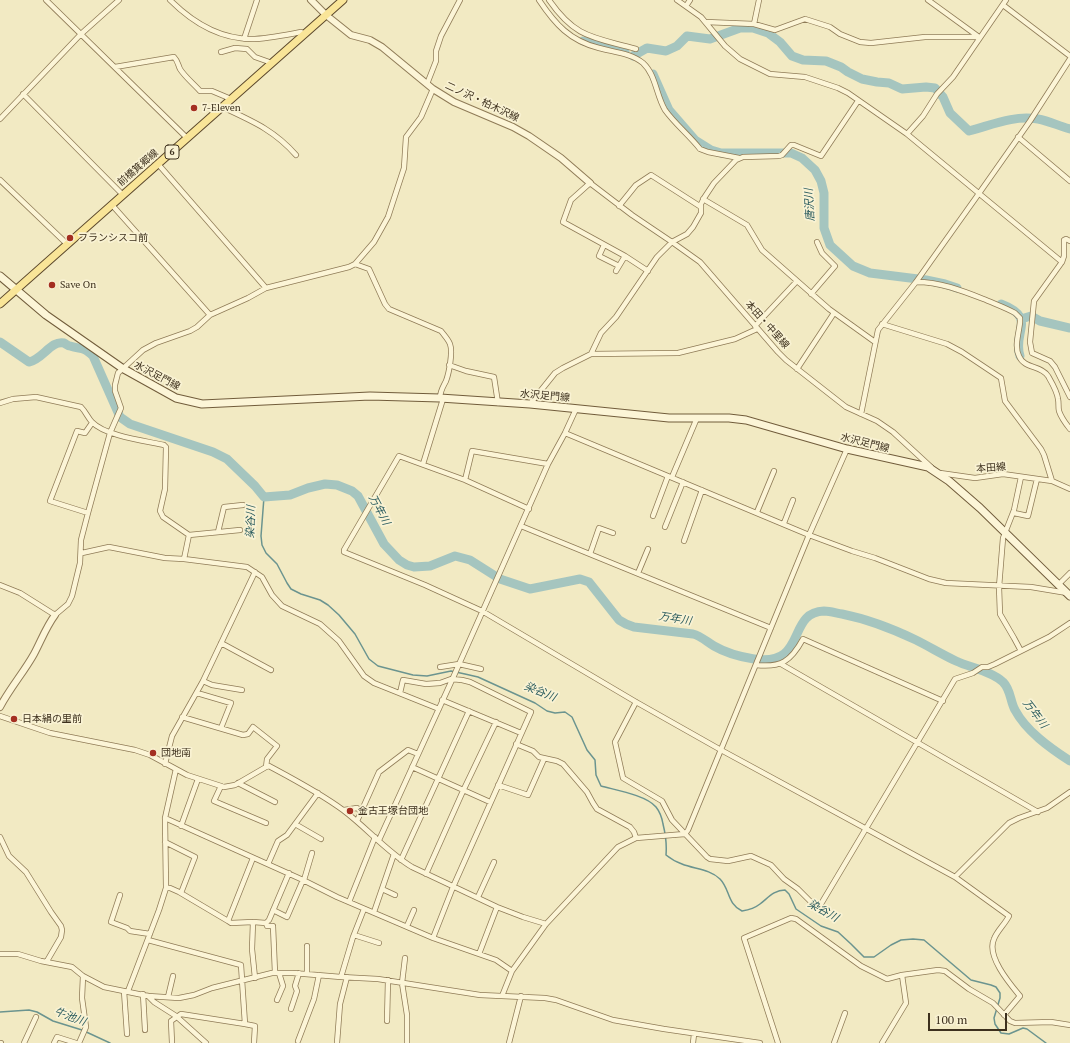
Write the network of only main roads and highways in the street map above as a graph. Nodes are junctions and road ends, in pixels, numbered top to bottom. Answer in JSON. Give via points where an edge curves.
{"nodes":[{"id":1,"x":343,"y":0,"type":"edge"},
{"id":2,"x":0,"y":276,"type":"edge"},
{"id":3,"x":16,"y":290,"type":"junction"},
{"id":4,"x":0,"y":304,"type":"edge"},
{"id":5,"x":1069,"y":595,"type":"edge"}],
"edges":[{"from":1,"to":3,"type":"main road","name":"前橋箕郷線","number":"6"},
{"from":2,"to":3,"type":"main road","name":"水沢足門線"},
{"from":3,"to":4,"type":"main road","name":"前橋箕郷線","number":"6"},
{"from":3,"to":5,"type":"main road","name":"水沢足門線","via":[[46,315],[122,368],[176,398],[202,404],[370,396],[530,404],[669,418],[729,418],[746,420],[847,449],[920,465],[936,472],[960,490]]}]}
